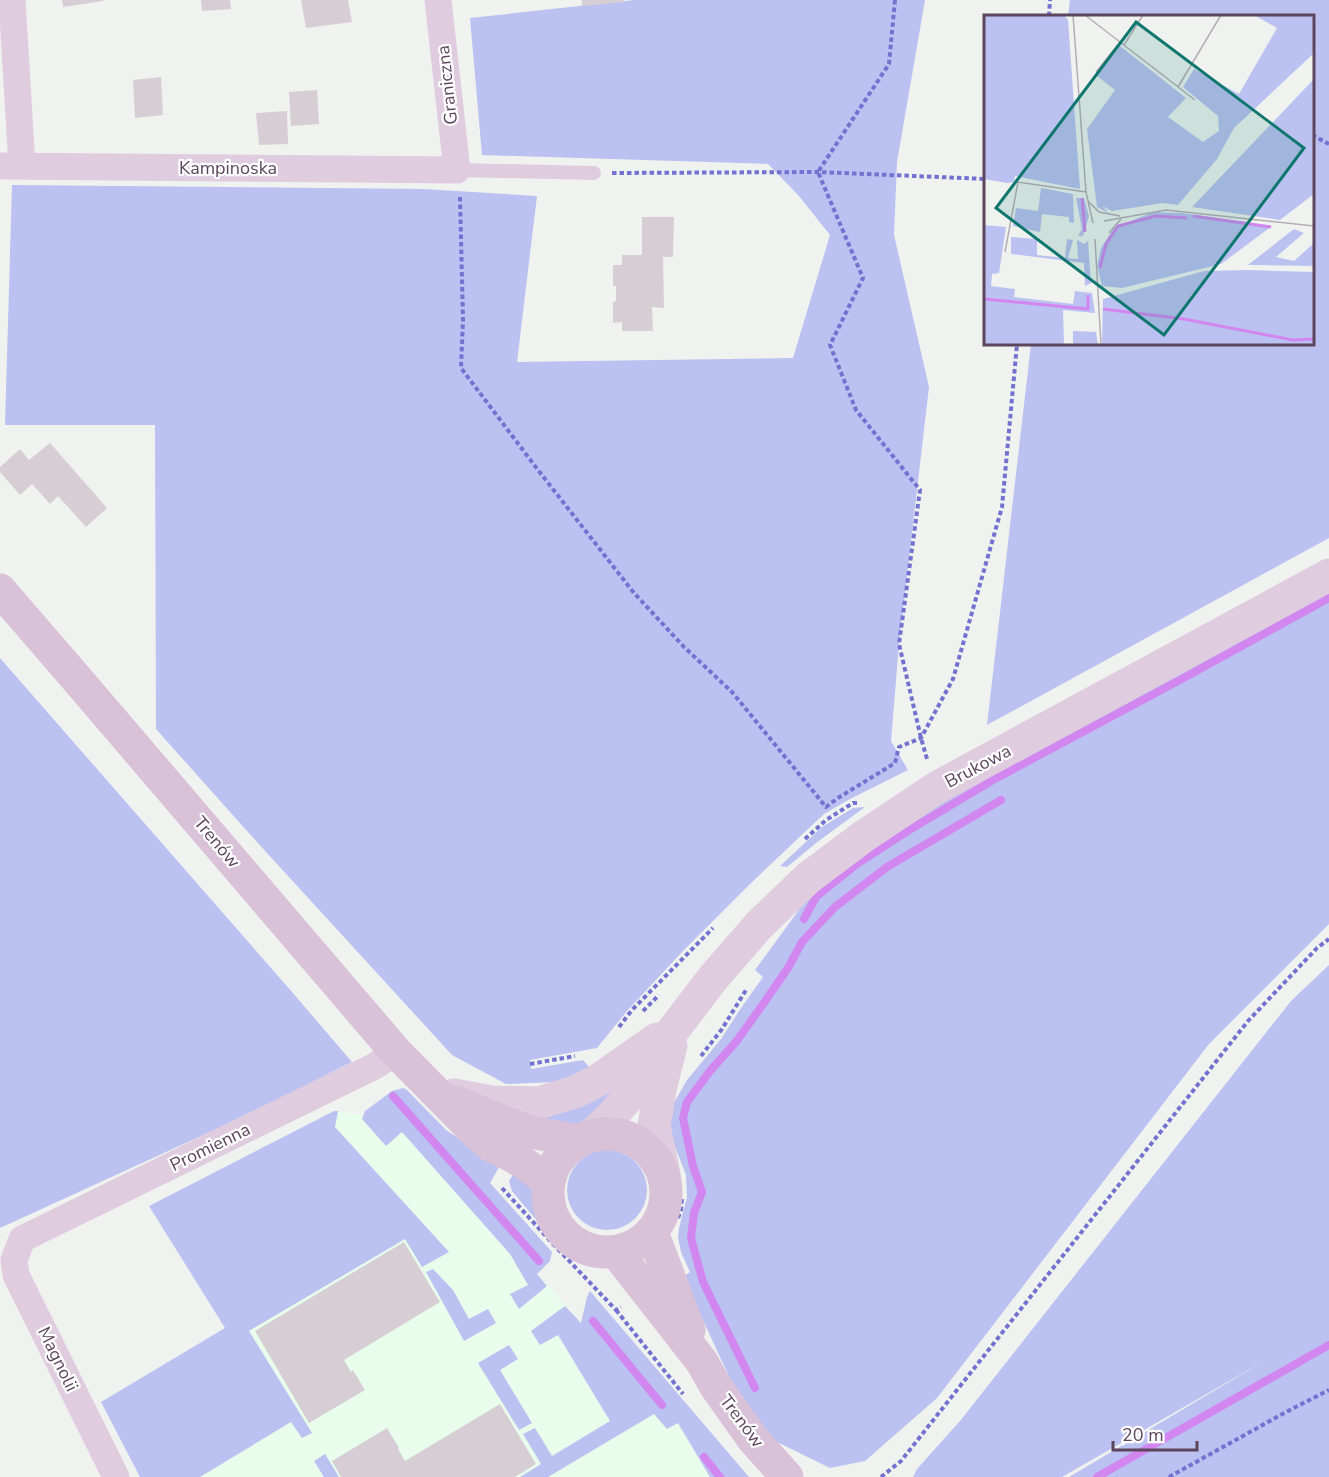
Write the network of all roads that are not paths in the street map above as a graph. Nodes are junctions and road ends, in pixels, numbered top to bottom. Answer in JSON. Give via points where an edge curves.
{"nodes":[{"id":1,"x":12,"y":0,"type":"edge"},
{"id":2,"x":438,"y":0,"type":"edge"},
{"id":3,"x":11,"y":166,"type":"edge"},
{"id":4,"x":457,"y":170,"type":"junction"},
{"id":5,"x":594,"y":173,"type":"road end"},
{"id":6,"x":1329,"y":575,"type":"edge"},
{"id":7,"x":0,"y":590,"type":"edge"},
{"id":8,"x":678,"y":1024,"type":"junction"},
{"id":9,"x":396,"y":1052,"type":"junction"},
{"id":10,"x":434,"y":1092,"type":"junction"},
{"id":11,"x":585,"y":1137,"type":"junction"},
{"id":12,"x":664,"y":1174,"type":"junction"},
{"id":13,"x":548,"y":1180,"type":"junction"},
{"id":14,"x":652,"y":1232,"type":"junction"},
{"id":15,"x":22,"y":1239,"type":"joint"},
{"id":16,"x":616,"y":1252,"type":"junction"},
{"id":17,"x":702,"y":1362,"type":"junction"},
{"id":18,"x":116,"y":1477,"type":"edge"},
{"id":19,"x":787,"y":1477,"type":"edge"}],
"edges":[{"from":1,"to":3,"type":"street"},
{"from":2,"to":4,"type":"street","name":"Graniczna"},
{"from":3,"to":4,"type":"street","name":"Kampinoska"},
{"from":4,"to":5,"type":"lane"},
{"from":6,"to":8,"type":"street","name":"Brukowa","via":[[936,788],[864,836],[808,878],[759,925]]},
{"from":7,"to":9,"type":"main road","name":"Trenów"},
{"from":8,"to":10,"type":"street","via":[[597,1081],[538,1103],[492,1102]]},
{"from":8,"to":11,"type":"street","name":"Brukowa","via":[[631,1094]]},
{"from":8,"to":12,"type":"street","name":"Brukowa","via":[[654,1126]]},
{"from":9,"to":10,"type":"main road","name":"Trenów"},
{"from":9,"to":15,"type":"street","name":"Promienna","via":[[365,1071]]},
{"from":10,"to":11,"type":"main road","name":"Trenów","via":[[531,1132]]},
{"from":10,"to":13,"type":"main road","name":"Trenów","via":[[490,1144]]},
{"from":11,"to":12,"type":"main road","via":[[611,1133],[629,1137],[650,1152]]},
{"from":11,"to":13,"type":"main road","via":[[557,1160]]},
{"from":12,"to":14,"type":"main road","via":[[667,1194],[663,1215]]},
{"from":13,"to":16,"type":"main road","via":[[549,1209],[563,1234],[588,1249]]},
{"from":14,"to":16,"type":"main road"},
{"from":14,"to":17,"type":"main road","name":"Trenów"},
{"from":15,"to":18,"type":"street","name":"Magnolii","via":[[14,1260],[16,1275]]},
{"from":16,"to":17,"type":"main road","name":"Trenów"},
{"from":17,"to":19,"type":"main road","name":"Trenów","via":[[753,1439]]}]}
